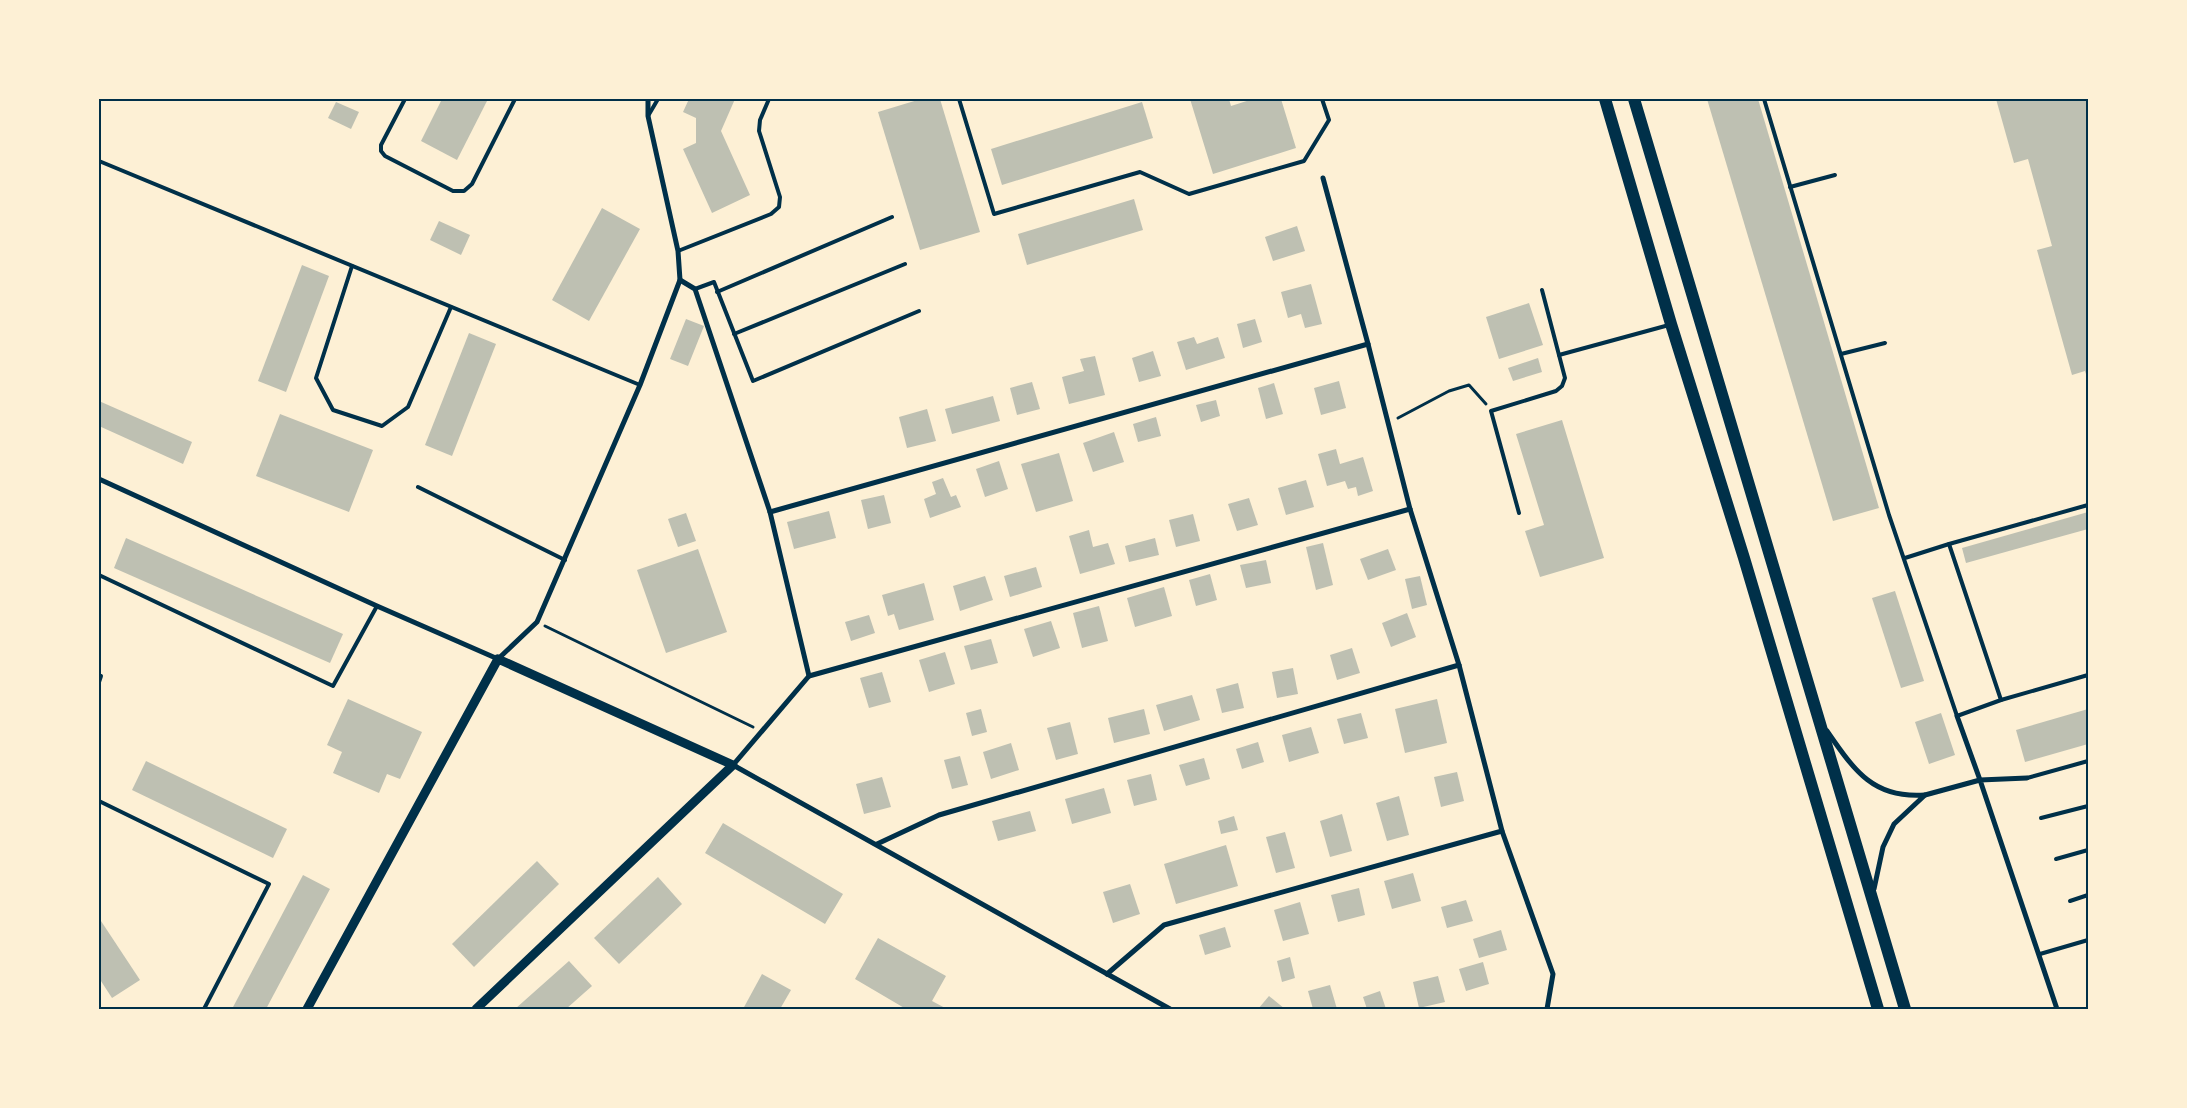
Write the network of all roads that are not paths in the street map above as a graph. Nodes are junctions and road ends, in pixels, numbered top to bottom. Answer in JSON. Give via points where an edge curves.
{"nodes":[{"id":1,"x":405,"y":99,"type":"edge"},
{"id":2,"x":515,"y":99,"type":"edge"},
{"id":3,"x":648,"y":99,"type":"edge"},
{"id":4,"x":658,"y":99,"type":"edge"},
{"id":5,"x":769,"y":99,"type":"edge"},
{"id":6,"x":959,"y":99,"type":"edge"},
{"id":7,"x":1322,"y":99,"type":"edge"},
{"id":8,"x":1605,"y":99,"type":"edge"},
{"id":9,"x":1634,"y":99,"type":"edge"},
{"id":10,"x":1764,"y":99,"type":"edge"},
{"id":11,"x":648,"y":116,"type":"junction"},
{"id":12,"x":99,"y":161,"type":"edge"},
{"id":13,"x":1835,"y":175,"type":"dead end"},
{"id":14,"x":1323,"y":178,"type":"dead end"},
{"id":15,"x":1790,"y":187,"type":"junction"},
{"id":16,"x":892,"y":217,"type":"dead end"},
{"id":17,"x":678,"y":251,"type":"junction"},
{"id":18,"x":905,"y":264,"type":"dead end"},
{"id":19,"x":352,"y":266,"type":"junction"},
{"id":20,"x":680,"y":280,"type":"junction"},
{"id":21,"x":695,"y":289,"type":"junction"},
{"id":22,"x":1542,"y":290,"type":"dead end"},
{"id":23,"x":718,"y":292,"type":"junction"},
{"id":24,"x":451,"y":307,"type":"junction"},
{"id":25,"x":919,"y":311,"type":"dead end"},
{"id":26,"x":1671,"y":324,"type":"junction"},
{"id":27,"x":734,"y":334,"type":"junction"},
{"id":28,"x":1885,"y":343,"type":"dead end"},
{"id":29,"x":1368,"y":344,"type":"junction"},
{"id":30,"x":1841,"y":354,"type":"junction"},
{"id":31,"x":1559,"y":355,"type":"junction"},
{"id":32,"x":640,"y":385,"type":"junction"},
{"id":33,"x":99,"y":479,"type":"edge"},
{"id":34,"x":418,"y":487,"type":"dead end"},
{"id":35,"x":2088,"y":505,"type":"edge"},
{"id":36,"x":1410,"y":509,"type":"junction"},
{"id":37,"x":770,"y":512,"type":"junction"},
{"id":38,"x":1519,"y":513,"type":"dead end"},
{"id":39,"x":1949,"y":544,"type":"junction"},
{"id":40,"x":1905,"y":558,"type":"junction"},
{"id":41,"x":565,"y":560,"type":"junction"},
{"id":42,"x":99,"y":575,"type":"edge"},
{"id":43,"x":377,"y":606,"type":"junction"},
{"id":44,"x":498,"y":659,"type":"junction"},
{"id":45,"x":1459,"y":665,"type":"junction"},
{"id":46,"x":2088,"y":675,"type":"edge"},
{"id":47,"x":101,"y":676,"type":"dead end"},
{"id":48,"x":808,"y":676,"type":"junction"},
{"id":49,"x":99,"y":682,"type":"edge"},
{"id":50,"x":2001,"y":700,"type":"junction"},
{"id":51,"x":1958,"y":716,"type":"junction"},
{"id":52,"x":1822,"y":723,"type":"junction"},
{"id":53,"x":2088,"y":761,"type":"edge"},
{"id":54,"x":733,"y":765,"type":"junction"},
{"id":55,"x":2027,"y":778,"type":"joint"},
{"id":56,"x":1980,"y":780,"type":"junction"},
{"id":57,"x":1925,"y":796,"type":"junction"},
{"id":58,"x":99,"y":801,"type":"edge"},
{"id":59,"x":2088,"y":806,"type":"edge"},
{"id":60,"x":2041,"y":818,"type":"dead end"},
{"id":61,"x":1502,"y":830,"type":"junction"},
{"id":62,"x":877,"y":844,"type":"junction"},
{"id":63,"x":2088,"y":850,"type":"edge"},
{"id":64,"x":2056,"y":859,"type":"dead end"},
{"id":65,"x":2088,"y":895,"type":"edge"},
{"id":66,"x":1872,"y":897,"type":"junction"},
{"id":67,"x":2070,"y":900,"type":"dead end"},
{"id":68,"x":2088,"y":940,"type":"edge"},
{"id":69,"x":2040,"y":954,"type":"junction"},
{"id":70,"x":1106,"y":974,"type":"junction"},
{"id":71,"x":204,"y":1009,"type":"edge"},
{"id":72,"x":307,"y":1009,"type":"edge"},
{"id":73,"x":476,"y":1009,"type":"edge"},
{"id":74,"x":1170,"y":1009,"type":"edge"},
{"id":75,"x":1547,"y":1009,"type":"edge"},
{"id":76,"x":1878,"y":1009,"type":"edge"},
{"id":77,"x":1905,"y":1009,"type":"edge"},
{"id":78,"x":2057,"y":1009,"type":"edge"}],
"edges":[{"from":1,"to":2,"type":"lane","via":[[381,151],[453,191],[464,190],[472,184]]},
{"from":3,"to":11,"type":"street"},
{"from":4,"to":11,"type":"lane"},
{"from":5,"to":17,"type":"lane","via":[[759,131],[780,197],[779,207],[772,214]]},
{"from":6,"to":7,"type":"lane","via":[[994,214],[1140,172],[1189,194],[1304,162],[1329,120]]},
{"from":8,"to":26,"type":"highway"},
{"from":9,"to":52,"type":"highway"},
{"from":10,"to":15,"type":"lane"},
{"from":11,"to":17,"type":"street"},
{"from":12,"to":19,"type":"lane"},
{"from":13,"to":15,"type":"lane"},
{"from":14,"to":29,"type":"street"},
{"from":15,"to":30,"type":"lane"},
{"from":16,"to":23,"type":"lane"},
{"from":17,"to":20,"type":"street"},
{"from":18,"to":27,"type":"lane"},
{"from":19,"to":24,"type":"lane"},
{"from":19,"to":24,"type":"lane","via":[[316,378],[333,410],[382,426],[408,407]]},
{"from":20,"to":21,"type":"street"},
{"from":20,"to":32,"type":"street"},
{"from":21,"to":23,"type":"lane","via":[[714,282]]},
{"from":21,"to":37,"type":"street"},
{"from":22,"to":31,"type":"lane"},
{"from":23,"to":27,"type":"lane"},
{"from":24,"to":32,"type":"lane"},
{"from":25,"to":27,"type":"lane","via":[[753,381]]},
{"from":26,"to":31,"type":"lane"},
{"from":26,"to":76,"type":"highway"},
{"from":28,"to":30,"type":"lane"},
{"from":29,"to":36,"type":"street"},
{"from":29,"to":37,"type":"street"},
{"from":30,"to":40,"type":"lane"},
{"from":31,"to":38,"type":"lane","via":[[1565,378],[1556,391],[1491,410]]},
{"from":32,"to":41,"type":"street"},
{"from":33,"to":43,"type":"street"},
{"from":34,"to":41,"type":"lane"},
{"from":35,"to":39,"type":"lane"},
{"from":36,"to":45,"type":"street"},
{"from":36,"to":48,"type":"street"},
{"from":37,"to":48,"type":"street"},
{"from":39,"to":40,"type":"lane"},
{"from":39,"to":50,"type":"lane"},
{"from":40,"to":51,"type":"lane"},
{"from":41,"to":44,"type":"street","via":[[537,622]]},
{"from":42,"to":43,"type":"lane","via":[[333,686]]},
{"from":43,"to":44,"type":"street"},
{"from":44,"to":54,"type":"street"},
{"from":44,"to":72,"type":"street"},
{"from":45,"to":61,"type":"street"},
{"from":45,"to":62,"type":"street","via":[[939,814]]},
{"from":46,"to":50,"type":"lane"},
{"from":47,"to":49,"type":"lane"},
{"from":48,"to":54,"type":"street"},
{"from":50,"to":51,"type":"lane"},
{"from":51,"to":56,"type":"street"},
{"from":52,"to":57,"type":"street","via":[[1853,768],[1874,784],[1892,794]]},
{"from":52,"to":66,"type":"highway"},
{"from":53,"to":55,"type":"lane"},
{"from":54,"to":62,"type":"street"},
{"from":54,"to":73,"type":"street"},
{"from":55,"to":56,"type":"street"},
{"from":56,"to":57,"type":"street"},
{"from":56,"to":69,"type":"street"},
{"from":57,"to":66,"type":"street","via":[[1894,824],[1883,847]]},
{"from":58,"to":71,"type":"lane","via":[[269,884]]},
{"from":59,"to":60,"type":"lane"},
{"from":61,"to":70,"type":"street","via":[[1164,925]]},
{"from":61,"to":75,"type":"street","via":[[1553,974]]},
{"from":62,"to":70,"type":"street"},
{"from":63,"to":64,"type":"lane"},
{"from":65,"to":67,"type":"lane"},
{"from":66,"to":77,"type":"highway"},
{"from":68,"to":69,"type":"lane"},
{"from":69,"to":78,"type":"street"},
{"from":70,"to":74,"type":"street"}]}
